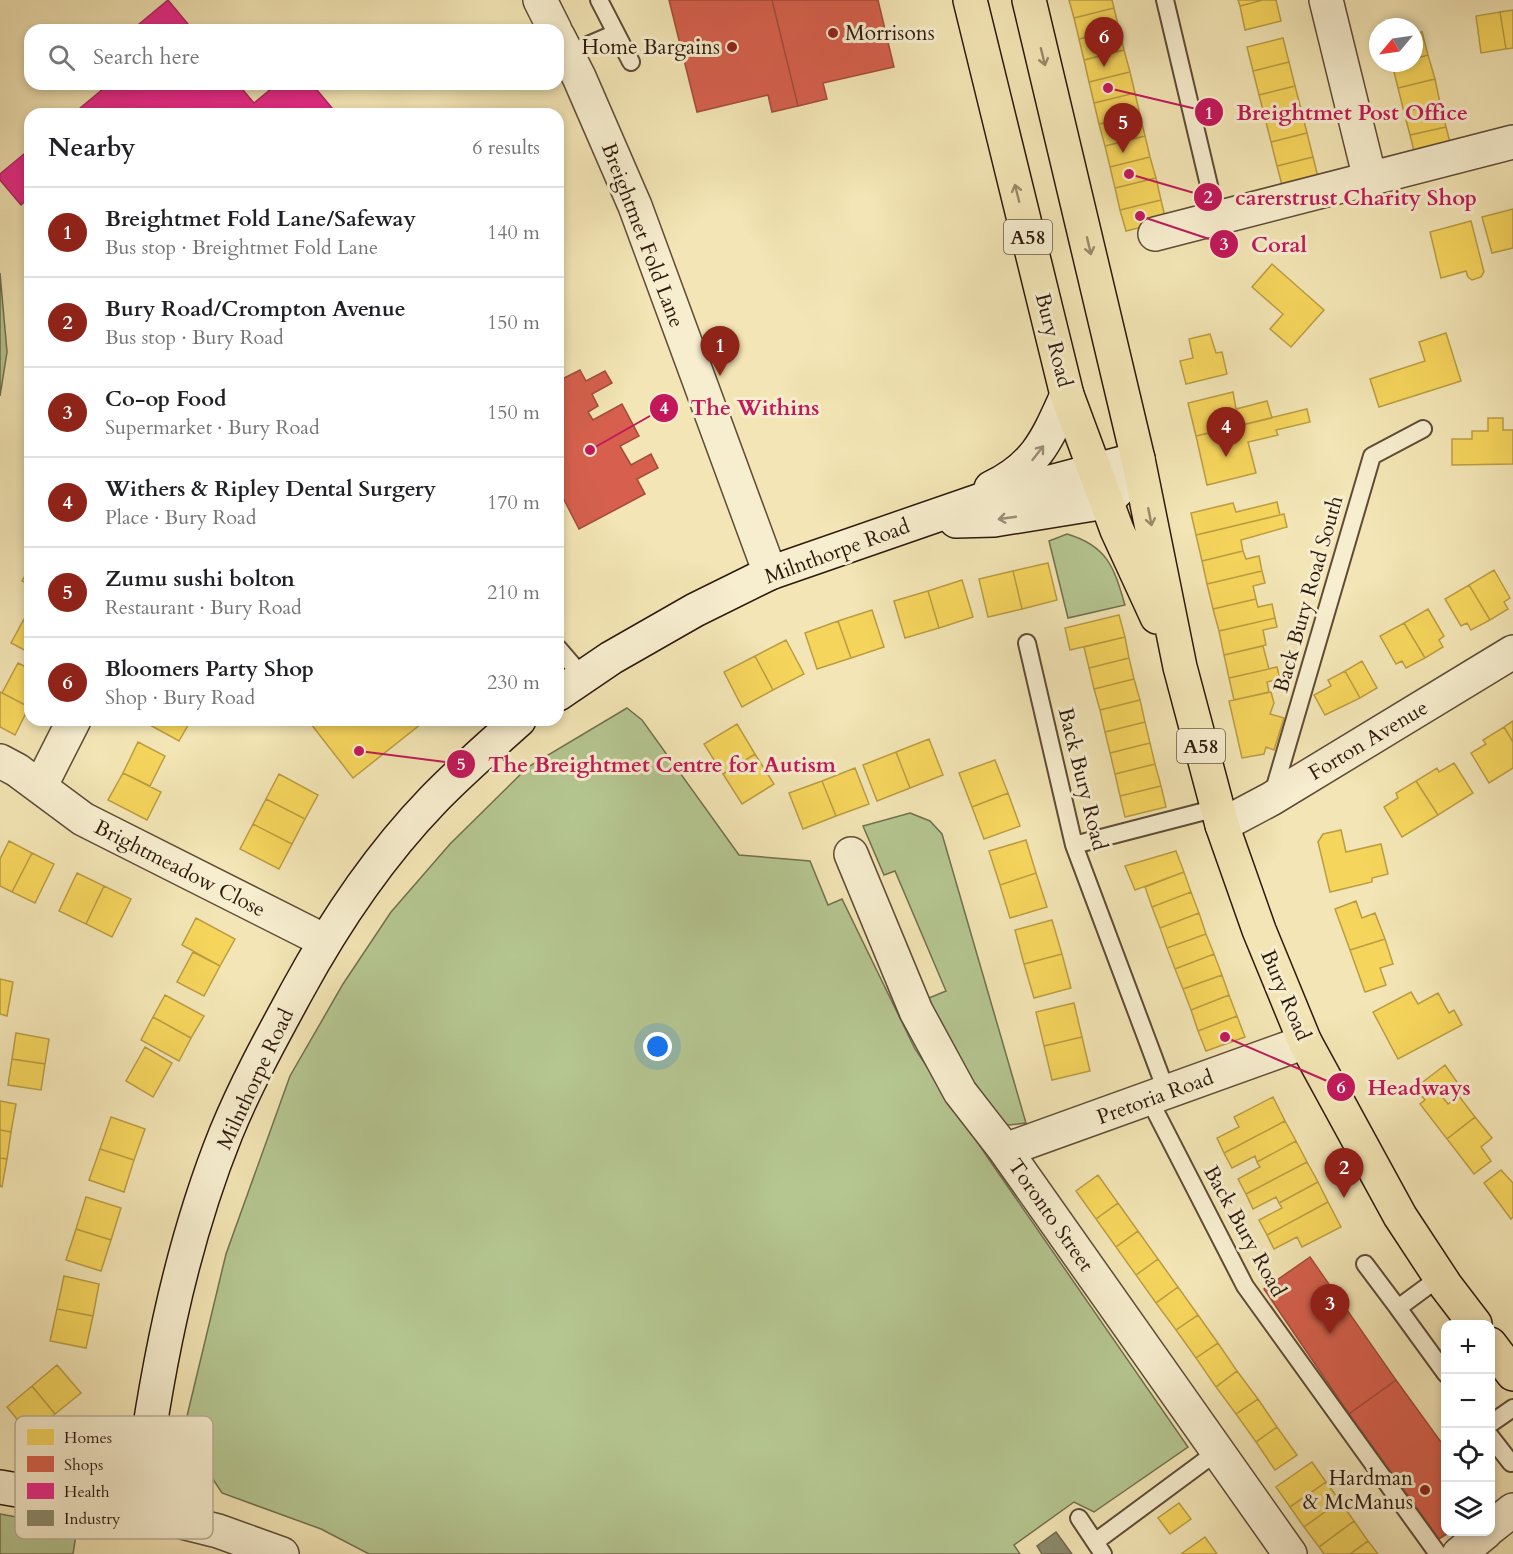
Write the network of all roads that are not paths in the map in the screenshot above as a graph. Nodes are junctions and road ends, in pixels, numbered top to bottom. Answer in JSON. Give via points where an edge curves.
{"nodes":[{"id":1,"x":540,"y":0,"type":"edge"},
{"id":2,"x":599,"y":0,"type":"edge"},
{"id":3,"x":970,"y":0,"type":"edge"},
{"id":4,"x":1029,"y":0,"type":"edge"},
{"id":5,"x":1165,"y":0,"type":"edge"},
{"id":6,"x":1326,"y":0,"type":"edge"},
{"id":7,"x":552,"y":24,"type":"edge"},
{"id":8,"x":616,"y":33,"type":"junction"},
{"id":9,"x":564,"y":40,"type":"edge"},
{"id":10,"x":564,"y":49,"type":"edge"},
{"id":11,"x":631,"y":62,"type":"dead end"},
{"id":12,"x":1513,"y":142,"type":"edge"},
{"id":13,"x":1370,"y":179,"type":"junction"},
{"id":14,"x":1217,"y":219,"type":"junction"},
{"id":15,"x":1155,"y":234,"type":"dead end"},
{"id":16,"x":1067,"y":395,"type":"junction"},
{"id":17,"x":1423,"y":429,"type":"dead end"},
{"id":18,"x":1139,"y":463,"type":"junction"},
{"id":19,"x":1095,"y":472,"type":"junction"},
{"id":20,"x":1106,"y":502,"type":"junction"},
{"id":21,"x":916,"y":522,"type":"junction"},
{"id":22,"x":770,"y":573,"type":"junction"},
{"id":23,"x":1027,"y":643,"type":"dead end"},
{"id":24,"x":1513,"y":652,"type":"edge"},
{"id":25,"x":564,"y":667,"type":"edge"},
{"id":26,"x":1180,"y":667,"type":"junction"},
{"id":27,"x":570,"y":686,"type":"edge"},
{"id":28,"x":71,"y":726,"type":"edge"},
{"id":29,"x":512,"y":726,"type":"edge"},
{"id":30,"x":0,"y":760,"type":"edge"},
{"id":31,"x":40,"y":788,"type":"junction"},
{"id":32,"x":1271,"y":800,"type":"junction"},
{"id":33,"x":1219,"y":816,"type":"junction"},
{"id":34,"x":1074,"y":845,"type":"junction"},
{"id":35,"x":851,"y":854,"type":"dead end"},
{"id":36,"x":325,"y":941,"type":"junction"},
{"id":37,"x":1305,"y":1042,"type":"junction"},
{"id":38,"x":1158,"y":1096,"type":"junction"},
{"id":39,"x":1005,"y":1150,"type":"junction"},
{"id":40,"x":1365,"y":1264,"type":"dead end"},
{"id":41,"x":1440,"y":1276,"type":"junction"},
{"id":42,"x":1398,"y":1308,"type":"junction"},
{"id":43,"x":1472,"y":1320,"type":"edge"},
{"id":44,"x":1495,"y":1349,"type":"edge"},
{"id":45,"x":1441,"y":1367,"type":"edge"},
{"id":46,"x":1513,"y":1374,"type":"edge"},
{"id":47,"x":1513,"y":1408,"type":"edge"},
{"id":48,"x":153,"y":1416,"type":"edge"},
{"id":49,"x":1495,"y":1421,"type":"edge"},
{"id":50,"x":1495,"y":1441,"type":"edge"},
{"id":51,"x":1218,"y":1451,"type":"junction"},
{"id":52,"x":1511,"y":1463,"type":"dead end"},
{"id":53,"x":0,"y":1487,"type":"edge"},
{"id":54,"x":15,"y":1490,"type":"edge"},
{"id":55,"x":1513,"y":1510,"type":"edge"},
{"id":56,"x":1079,"y":1518,"type":"dead end"},
{"id":57,"x":1495,"y":1525,"type":"edge"},
{"id":58,"x":213,"y":1530,"type":"edge"},
{"id":59,"x":1481,"y":1536,"type":"edge"},
{"id":60,"x":1099,"y":1548,"type":"edge"},
{"id":61,"x":282,"y":1554,"type":"edge"},
{"id":62,"x":1290,"y":1554,"type":"edge"},
{"id":63,"x":1438,"y":1554,"type":"edge"},
{"id":64,"x":1459,"y":1554,"type":"edge"}],
"edges":[{"from":1,"to":7,"type":"street","name":"Breightmet Fold Lane"},
{"from":2,"to":8,"type":"lane"},
{"from":16,"to":3,"type":"highway","name":"Bury Road","number":"A58","one_way":true},
{"from":4,"to":18,"type":"highway","name":"Bury Road","number":"A58","one_way":true},
{"from":5,"to":14,"type":"lane"},
{"from":6,"to":13,"type":"street"},
{"from":8,"to":9,"type":"lane"},
{"from":8,"to":11,"type":"lane"},
{"from":10,"to":22,"type":"street","name":"Breightmet Fold Lane","via":[[635,206]]},
{"from":12,"to":13,"type":"street"},
{"from":13,"to":14,"type":"street"},
{"from":14,"to":15,"type":"street"},
{"from":16,"to":19,"type":"highway","name":"Bury Road","number":"A58"},
{"from":21,"to":16,"type":"street","one_way":true,"via":[[1014,476],[1032,461],[1046,442]]},
{"from":17,"to":32,"type":"lane","name":"Back Bury Road South","via":[[1372,456]]},
{"from":18,"to":19,"type":"street","name":"Milnthorpe Road"},
{"from":18,"to":20,"type":"street"},
{"from":18,"to":26,"type":"highway","name":"Bury Road","number":"A58","one_way":true},
{"from":19,"to":20,"type":"highway","name":"Bury Road","number":"A58"},
{"from":19,"to":21,"type":"street","name":"Milnthorpe Road","via":[[978,501]]},
{"from":20,"to":21,"type":"street","one_way":true,"via":[[994,520]]},
{"from":20,"to":26,"type":"highway","name":"Bury Road","number":"A58"},
{"from":21,"to":22,"type":"street","name":"Milnthorpe Road"},
{"from":22,"to":27,"type":"street","name":"Milnthorpe Road","via":[[696,609]]},
{"from":23,"to":34,"type":"lane","name":"Back Bury Road"},
{"from":24,"to":32,"type":"street","name":"Forton Avenue"},
{"from":25,"to":27,"type":"lane"},
{"from":26,"to":33,"type":"highway","name":"Bury Road","number":"A58"},
{"from":28,"to":31,"type":"street"},
{"from":29,"to":36,"type":"street","name":"Milnthorpe Road","via":[[432,800],[374,870]]},
{"from":30,"to":31,"type":"street","name":"Brightmeadow Close"},
{"from":31,"to":36,"type":"street","name":"Brightmeadow Close","via":[[83,819]]},
{"from":32,"to":33,"type":"street","name":"Forton Avenue"},
{"from":33,"to":34,"type":"lane"},
{"from":33,"to":37,"type":"highway","name":"Bury Road","number":"A58","via":[[1259,930]]},
{"from":34,"to":38,"type":"lane","name":"Back Bury Road"},
{"from":35,"to":39,"type":"street","name":"Toronto Street","via":[[916,1011],[960,1092]]},
{"from":36,"to":48,"type":"street","name":"Milnthorpe Road","via":[[270,1041],[226,1133],[196,1219]]},
{"from":37,"to":38,"type":"street","name":"Pretoria Road"},
{"from":37,"to":41,"type":"highway","name":"Bury Road","number":"A58","via":[[1400,1216]]},
{"from":38,"to":39,"type":"street","name":"Pretoria Road"},
{"from":38,"to":63,"type":"lane","name":"Back Bury Road","via":[[1245,1286]]},
{"from":39,"to":51,"type":"street","name":"Toronto Street"},
{"from":40,"to":42,"type":"lane"},
{"from":41,"to":42,"type":"lane"},
{"from":41,"to":43,"type":"highway","name":"Bury Road","number":"A58"},
{"from":42,"to":45,"type":"lane"},
{"from":44,"to":46,"type":"highway"},
{"from":47,"to":49,"type":"lane"},
{"from":50,"to":52,"type":"lane"},
{"from":51,"to":60,"type":"lane"},
{"from":51,"to":62,"type":"street","name":"Toronto Street"},
{"from":53,"to":54,"type":"street"},
{"from":55,"to":57,"type":"street"},
{"from":56,"to":60,"type":"lane"},
{"from":58,"to":61,"type":"street"},
{"from":59,"to":64,"type":"street"}]}
